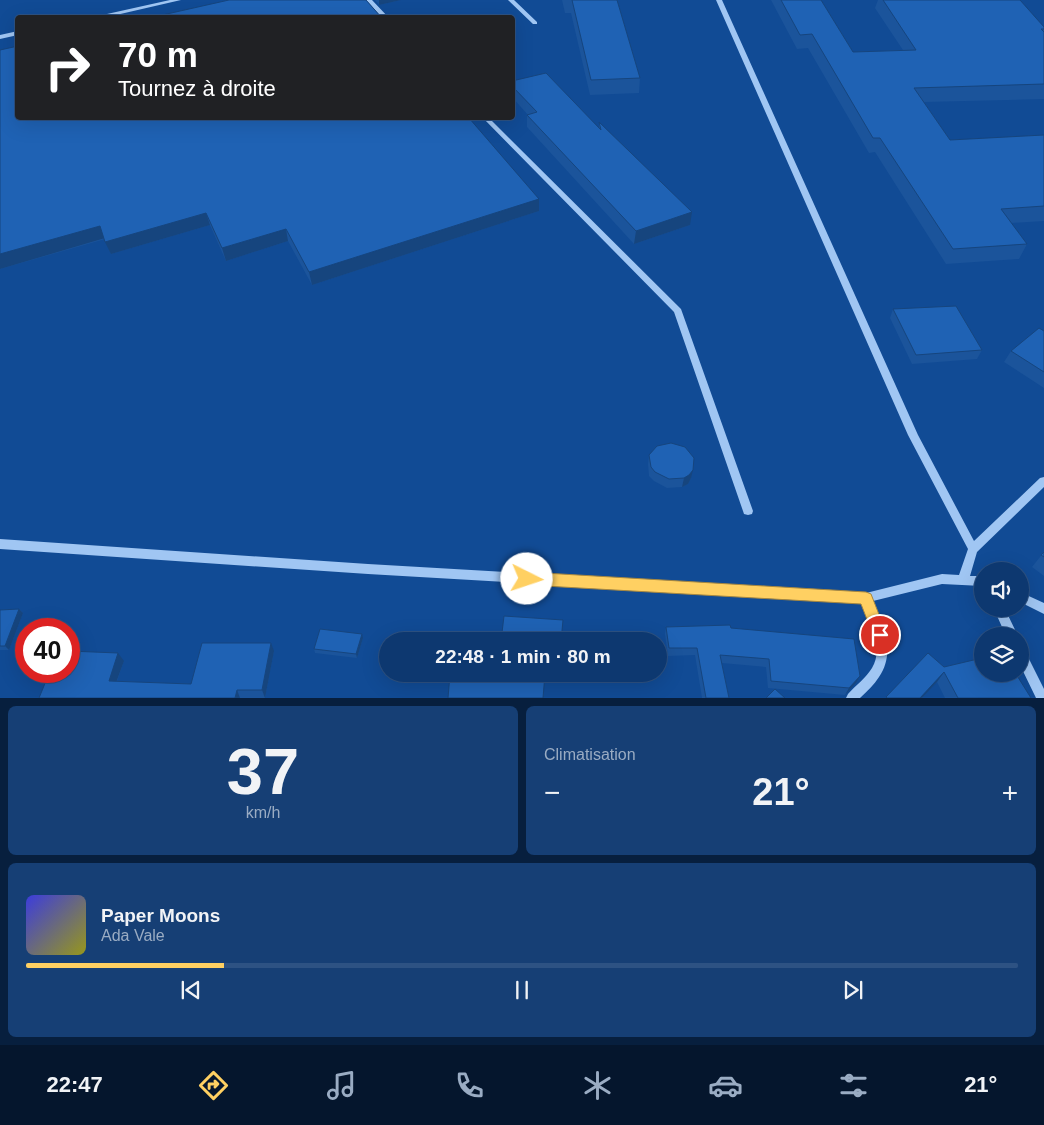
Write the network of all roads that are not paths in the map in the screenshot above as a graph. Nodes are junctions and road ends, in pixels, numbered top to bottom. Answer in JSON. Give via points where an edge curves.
{"nodes":[{"id":1,"x":178,"y":0,"type":"edge"},
{"id":2,"x":369,"y":0,"type":"edge"},
{"id":3,"x":511,"y":0,"type":"edge"},
{"id":4,"x":719,"y":0,"type":"edge"},
{"id":5,"x":106,"y":15,"type":"edge"},
{"id":6,"x":383,"y":15,"type":"edge"},
{"id":7,"x":535,"y":23,"type":"dead end"},
{"id":8,"x":15,"y":34,"type":"edge"},
{"id":9,"x":0,"y":36,"type":"edge"},
{"id":10,"x":488,"y":120,"type":"edge"},
{"id":11,"x":1044,"y":481,"type":"edge"},
{"id":12,"x":748,"y":511,"type":"dead end"},
{"id":13,"x":0,"y":544,"type":"edge"},
{"id":14,"x":973,"y":549,"type":"junction"},
{"id":15,"x":963,"y":579,"type":"junction"},
{"id":16,"x":974,"y":580,"type":"edge"},
{"id":17,"x":866,"y":598,"type":"junction"},
{"id":18,"x":1029,"y":602,"type":"edge"},
{"id":19,"x":1044,"y":609,"type":"edge"},
{"id":20,"x":1029,"y":671,"type":"edge"},
{"id":21,"x":852,"y":698,"type":"edge"},
{"id":22,"x":1042,"y":698,"type":"edge"}],
"edges":[{"from":1,"to":5,"type":"street"},
{"from":2,"to":6,"type":"street"},
{"from":3,"to":7,"type":"street"},
{"from":4,"to":14,"type":"street","via":[[913,434]]},
{"from":8,"to":9,"type":"street"},
{"from":10,"to":12,"type":"street","via":[[678,311]]},
{"from":11,"to":14,"type":"street"},
{"from":13,"to":17,"type":"street","via":[[368,570]]},
{"from":14,"to":15,"type":"street"},
{"from":15,"to":16,"type":"street"},
{"from":15,"to":17,"type":"street","via":[[942,579]]},
{"from":17,"to":21,"type":"street","via":[[880,635],[882,654],[876,672]]},
{"from":18,"to":19,"type":"street"},
{"from":20,"to":22,"type":"street"}]}
